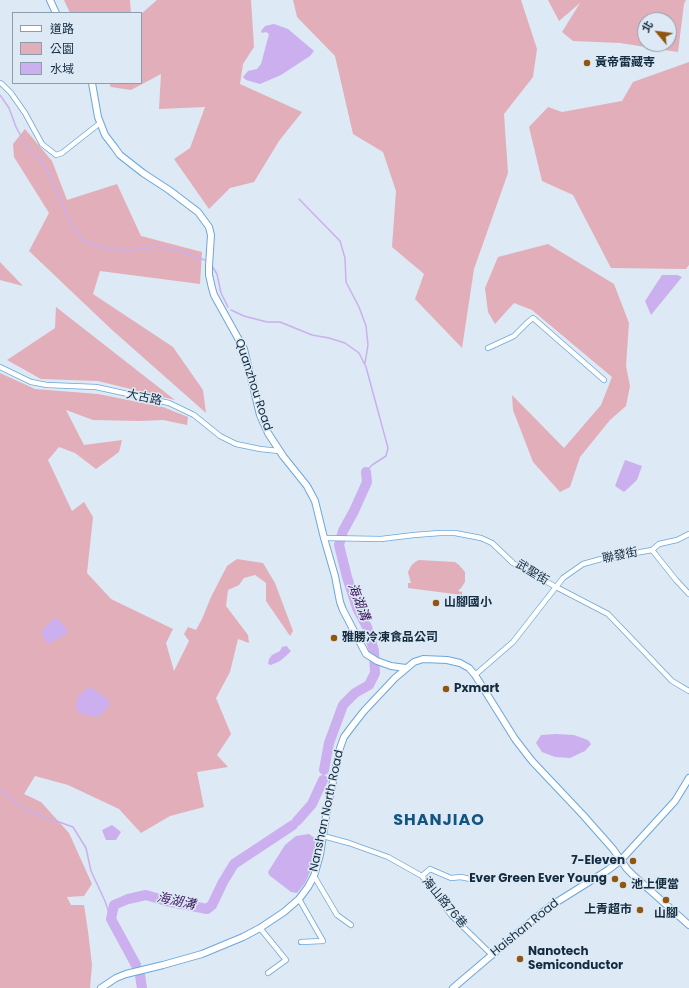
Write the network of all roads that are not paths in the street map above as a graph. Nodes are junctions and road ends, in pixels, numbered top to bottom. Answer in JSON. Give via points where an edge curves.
{"nodes":[{"id":1,"x":50,"y":0,"type":"edge"},
{"id":2,"x":56,"y":12,"type":"edge"},
{"id":3,"x":0,"y":83,"type":"edge"},
{"id":4,"x":92,"y":84,"type":"edge"},
{"id":5,"x":100,"y":123,"type":"junction"},
{"id":6,"x":488,"y":348,"type":"dead end"},
{"id":7,"x":0,"y":367,"type":"edge"},
{"id":8,"x":604,"y":380,"type":"dead end"},
{"id":9,"x":279,"y":451,"type":"junction"},
{"id":10,"x":689,"y":534,"type":"edge"},
{"id":11,"x":324,"y":538,"type":"junction"},
{"id":12,"x":652,"y":550,"type":"junction"},
{"id":13,"x":556,"y":587,"type":"junction"},
{"id":14,"x":689,"y":594,"type":"edge"},
{"id":15,"x":406,"y":668,"type":"junction"},
{"id":16,"x":475,"y":675,"type":"junction"},
{"id":17,"x":689,"y":691,"type":"edge"},
{"id":18,"x":688,"y":783,"type":"edge"},
{"id":19,"x":323,"y":836,"type":"junction"},
{"id":20,"x":621,"y":860,"type":"junction"},
{"id":21,"x":314,"y":876,"type":"junction"},
{"id":22,"x":422,"y":876,"type":"junction"},
{"id":23,"x":470,"y":879,"type":"dead end"},
{"id":24,"x":299,"y":899,"type":"junction"},
{"id":25,"x":351,"y":925,"type":"dead end"},
{"id":26,"x":689,"y":925,"type":"edge"},
{"id":27,"x":260,"y":928,"type":"junction"},
{"id":28,"x":301,"y":942,"type":"dead end"},
{"id":29,"x":492,"y":955,"type":"junction"},
{"id":30,"x":268,"y":973,"type":"dead end"},
{"id":31,"x":101,"y":988,"type":"edge"},
{"id":32,"x":453,"y":988,"type":"edge"}],
"edges":[{"from":1,"to":2,"type":"street"},
{"from":3,"to":5,"type":"street","via":[[11,93],[25,113],[42,144],[56,155]]},
{"from":4,"to":5,"type":"street","name":"Quanzhou Road"},
{"from":5,"to":9,"type":"street","name":"Quanzhou Road","via":[[120,155],[192,208],[209,226],[209,270],[214,295],[244,349],[260,415]]},
{"from":6,"to":8,"type":"street","via":[[514,336],[533,318]]},
{"from":7,"to":9,"type":"street","name":"大古路","via":[[31,382],[96,387],[168,403],[194,414],[220,436],[236,444]]},
{"from":9,"to":11,"type":"street","name":"Quanzhou Road","via":[[310,491]]},
{"from":10,"to":12,"type":"street","name":"聯發街","via":[[659,544]]},
{"from":11,"to":13,"type":"street","name":"武聖街","via":[[382,539],[440,533],[481,538],[492,543],[513,563]]},
{"from":11,"to":15,"type":"street","name":"Quanzhou Road","via":[[340,602],[366,654],[391,666]]},
{"from":12,"to":13,"type":"street","name":"聯發街","via":[[583,564],[563,578]]},
{"from":12,"to":14,"type":"street"},
{"from":13,"to":16,"type":"street","name":"聯發街","via":[[514,642]]},
{"from":13,"to":17,"type":"street","name":"武聖街","via":[[608,614],[672,681]]},
{"from":15,"to":16,"type":"street","name":"Nanshan North Road","via":[[423,659],[447,660],[460,663]]},
{"from":15,"to":19,"type":"street","name":"Nanshan North Road","via":[[364,711],[344,737]]},
{"from":16,"to":20,"type":"street","name":"Nanshan North Road","via":[[515,739],[532,761]]},
{"from":18,"to":20,"type":"street","name":"Haishan Road","via":[[675,801]]},
{"from":19,"to":21,"type":"street","name":"Nanshan North Road"},
{"from":19,"to":22,"type":"street","name":"海山路76巷","via":[[388,857]]},
{"from":20,"to":26,"type":"street","name":"Nanshan North Road","via":[[634,876]]},
{"from":20,"to":29,"type":"street","name":"Haishan Road","via":[[552,905]]},
{"from":21,"to":24,"type":"street","name":"Nanshan North Road"},
{"from":21,"to":25,"type":"street","via":[[337,915]]},
{"from":22,"to":23,"type":"street","via":[[430,869],[451,878]]},
{"from":22,"to":29,"type":"street","name":"海山路76巷","via":[[451,915]]},
{"from":24,"to":27,"type":"street","name":"Nanshan North Road"},
{"from":24,"to":28,"type":"street","via":[[323,941]]},
{"from":27,"to":30,"type":"street","via":[[286,960]]},
{"from":27,"to":31,"type":"street","name":"Nanshan North Road","via":[[202,954],[126,974]]},
{"from":29,"to":32,"type":"street","name":"Haishan Road"}]}
